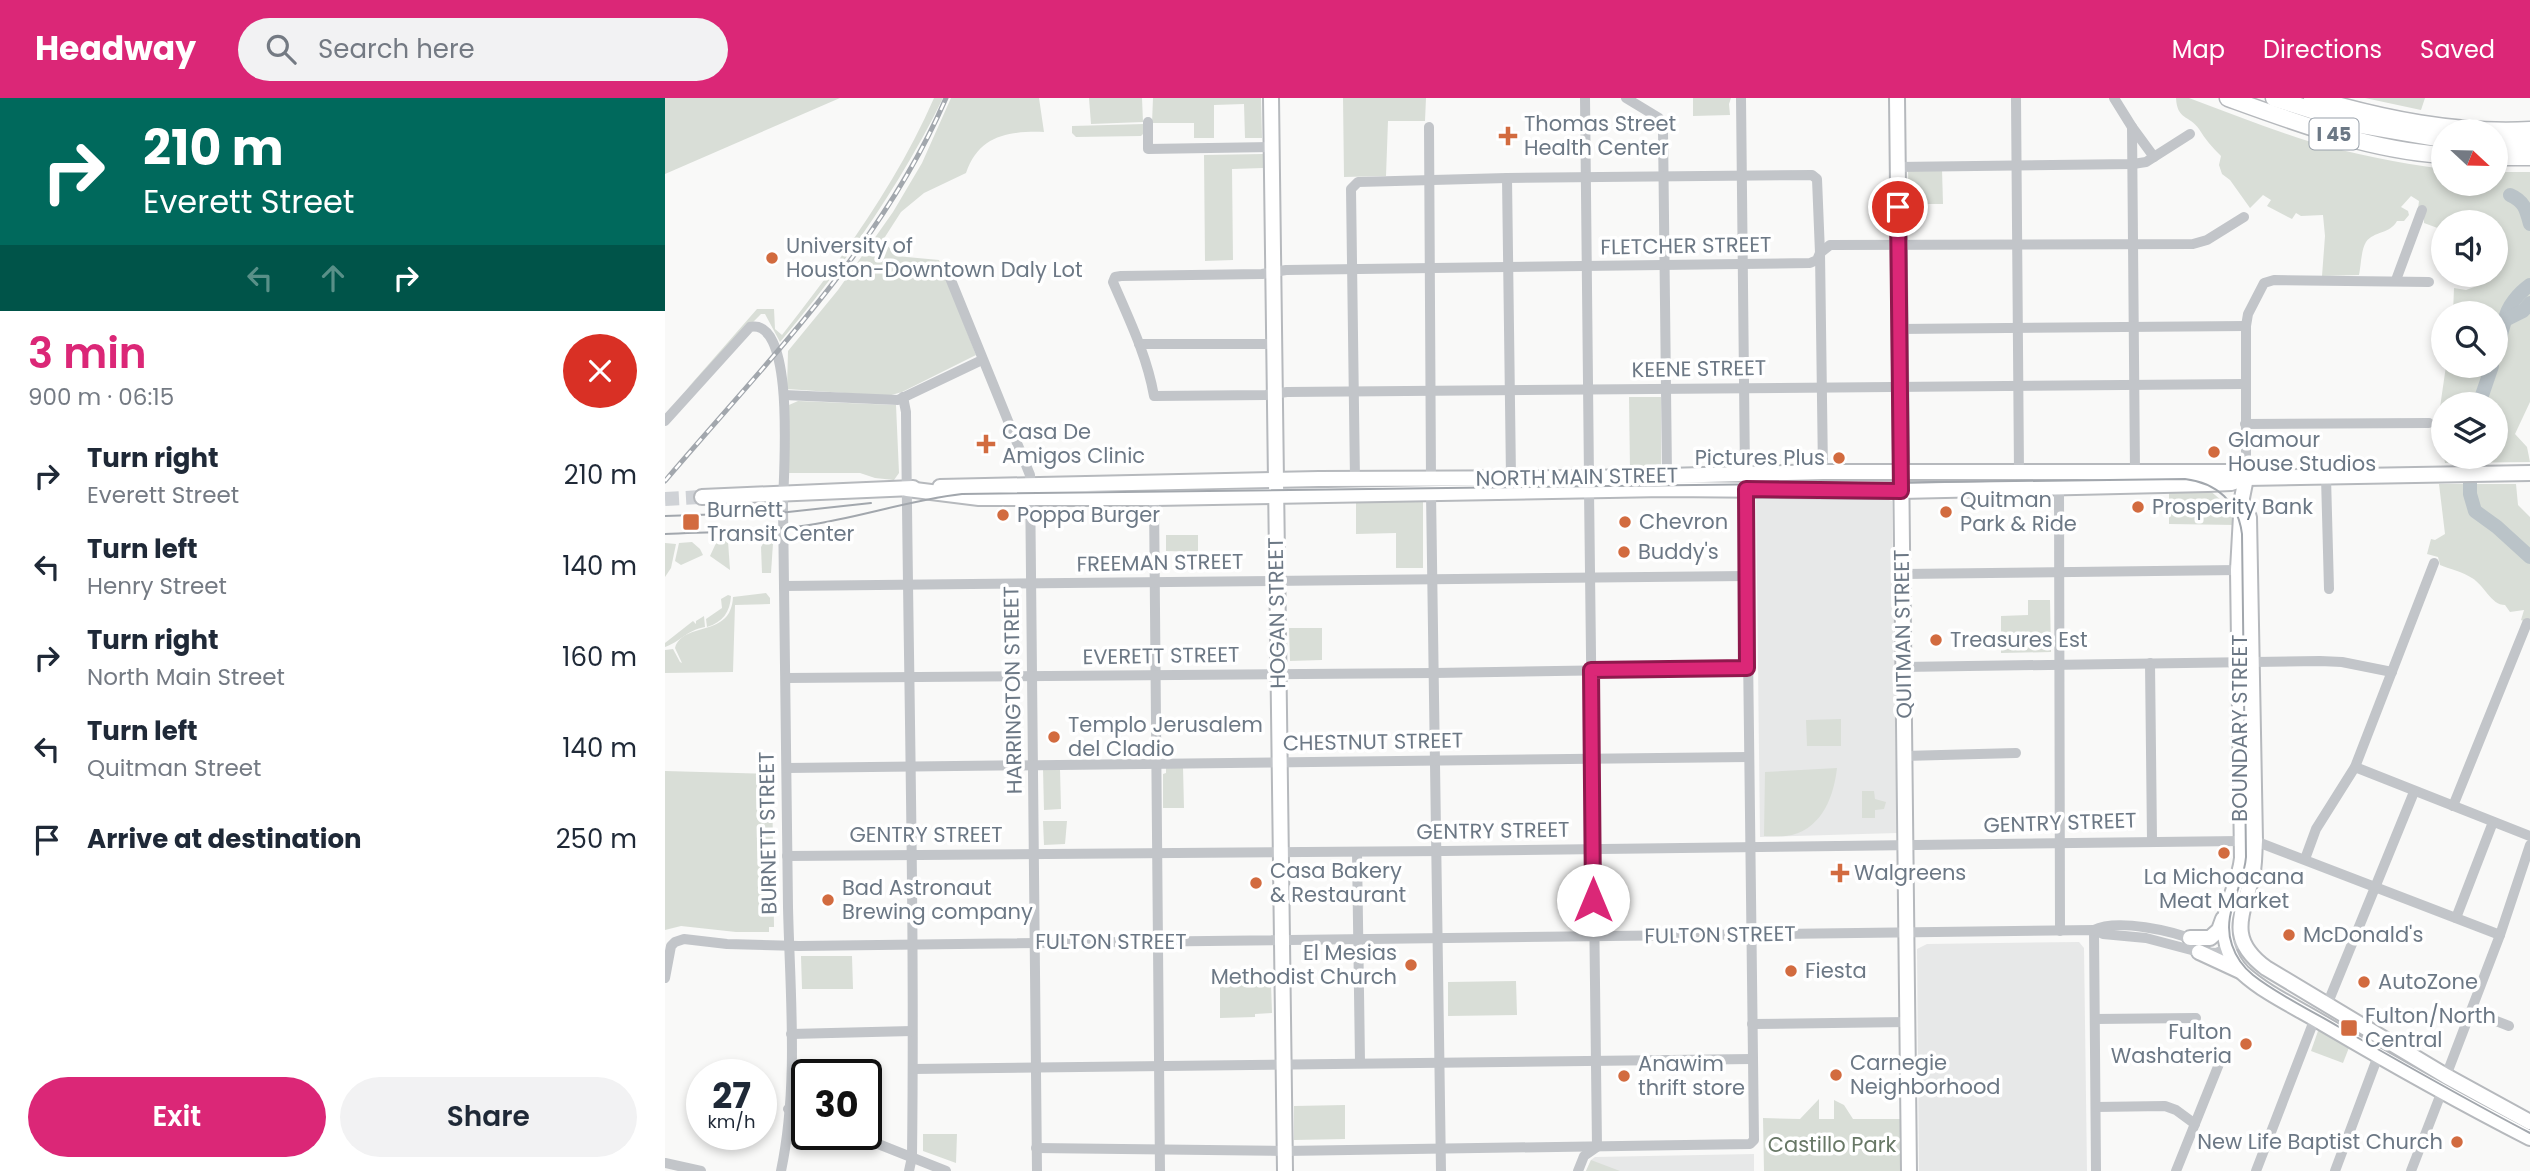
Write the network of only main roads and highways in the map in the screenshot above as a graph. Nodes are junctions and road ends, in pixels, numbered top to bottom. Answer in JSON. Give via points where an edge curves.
{"nodes":[{"id":1,"x":1271,"y":98,"type":"edge"},
{"id":2,"x":1897,"y":98,"type":"edge"},
{"id":3,"x":2228,"y":98,"type":"edge"},
{"id":4,"x":2274,"y":98,"type":"edge"},
{"id":5,"x":2312,"y":98,"type":"edge"},
{"id":6,"x":2335,"y":98,"type":"edge"},
{"id":7,"x":2355,"y":110,"type":"junction"},
{"id":8,"x":2530,"y":130,"type":"edge"},
{"id":9,"x":2431,"y":137,"type":"edge"},
{"id":10,"x":2508,"y":142,"type":"edge"},
{"id":11,"x":2530,"y":142,"type":"edge"},
{"id":12,"x":2431,"y":153,"type":"edge"},
{"id":13,"x":2530,"y":157,"type":"edge"},
{"id":14,"x":2508,"y":158,"type":"edge"},
{"id":15,"x":1901,"y":472,"type":"junction"},
{"id":16,"x":2530,"y":473,"type":"edge"},
{"id":17,"x":2246,"y":478,"type":"junction"},
{"id":18,"x":1745,"y":481,"type":"junction"},
{"id":19,"x":1589,"y":484,"type":"junction"},
{"id":20,"x":1431,"y":486,"type":"junction"},
{"id":21,"x":1276,"y":487,"type":"junction"},
{"id":22,"x":1030,"y":491,"type":"junction"},
{"id":23,"x":1901,"y":491,"type":"junction"},
{"id":24,"x":702,"y":497,"type":"tunnel mouth"},
{"id":25,"x":2246,"y":662,"type":"junction"},
{"id":26,"x":2248,"y":841,"type":"junction"},
{"id":27,"x":2224,"y":918,"type":"junction"},
{"id":28,"x":2190,"y":938,"type":"road end"},
{"id":29,"x":2199,"y":952,"type":"road end"},
{"id":30,"x":2241,"y":971,"type":"junction"},
{"id":31,"x":2530,"y":1122,"type":"edge"},
{"id":32,"x":2530,"y":1138,"type":"edge"},
{"id":33,"x":1285,"y":1171,"type":"edge"},
{"id":34,"x":1909,"y":1171,"type":"edge"}],
"edges":[{"from":1,"to":21,"type":"main road","name":"HOGAN STREET"},
{"from":2,"to":15,"type":"main road","name":"QUITMAN STREET"},
{"from":3,"to":12,"type":"highway","number":"I 45","via":[[2330,133]]},
{"from":4,"to":9,"type":"highway","via":[[2356,124]]},
{"from":5,"to":7,"type":"highway","number":"I 45"},
{"from":6,"to":7,"type":"highway"},
{"from":7,"to":8,"type":"highway","number":"I 45","via":[[2434,125]]},
{"from":10,"to":11,"type":"highway"},
{"from":13,"to":14,"type":"highway"},
{"from":15,"to":17,"type":"main road","name":"NORTH MAIN STREET","via":[[2237,472]]},
{"from":15,"to":18,"type":"main road","name":"NORTH MAIN STREET","via":[[1823,471]]},
{"from":15,"to":23,"type":"main road","name":"QUITMAN STREET"},
{"from":16,"to":17,"type":"main road","name":"NORTH MAIN STREET"},
{"from":17,"to":23,"type":"main road","name":"NORTH MAIN STREET","via":[[2208,484]]},
{"from":17,"to":25,"type":"main road","name":"BOUNDARY STREET","via":[[2251,569]]},
{"from":17,"to":25,"type":"main road","name":"BOUNDARY STREET","via":[[2238,570]]},
{"from":18,"to":19,"type":"main road","name":"NORTH MAIN STREET"},
{"from":18,"to":19,"type":"main road","name":"NORTH MAIN STREET","via":[[1667,476]]},
{"from":18,"to":23,"type":"main road","name":"NORTH MAIN STREET"},
{"from":19,"to":20,"type":"main road","name":"NORTH MAIN STREET"},
{"from":19,"to":20,"type":"main road","name":"NORTH MAIN STREET","via":[[1511,478]]},
{"from":20,"to":21,"type":"main road","name":"NORTH MAIN STREET"},
{"from":20,"to":21,"type":"main road","name":"NORTH MAIN STREET","via":[[1355,480]]},
{"from":21,"to":22,"type":"main road","name":"NORTH MAIN STREET"},
{"from":21,"to":22,"type":"main road","name":"NORTH MAIN STREET","via":[[1154,498]]},
{"from":21,"to":33,"type":"main road","name":"HOGAN STREET"},
{"from":22,"to":24,"type":"main road","name":"NORTH MAIN STREET","via":[[907,489]]},
{"from":23,"to":34,"type":"main road","name":"QUITMAN STREET"},
{"from":25,"to":26,"type":"main road","name":"BOUNDARY STREET"},
{"from":26,"to":27,"type":"main road","name":"BOUNDARY STREET"},
{"from":26,"to":31,"type":"main road","name":"BOUNDARY STREET","via":[[2252,878],[2239,928],[2259,963]]},
{"from":27,"to":28,"type":"main road","via":[[2210,938]]},
{"from":27,"to":30,"type":"main road","name":"BOUNDARY STREET","via":[[2225,948]]},
{"from":29,"to":30,"type":"main road"},
{"from":30,"to":32,"type":"main road","via":[[2378,1056]]}]}
